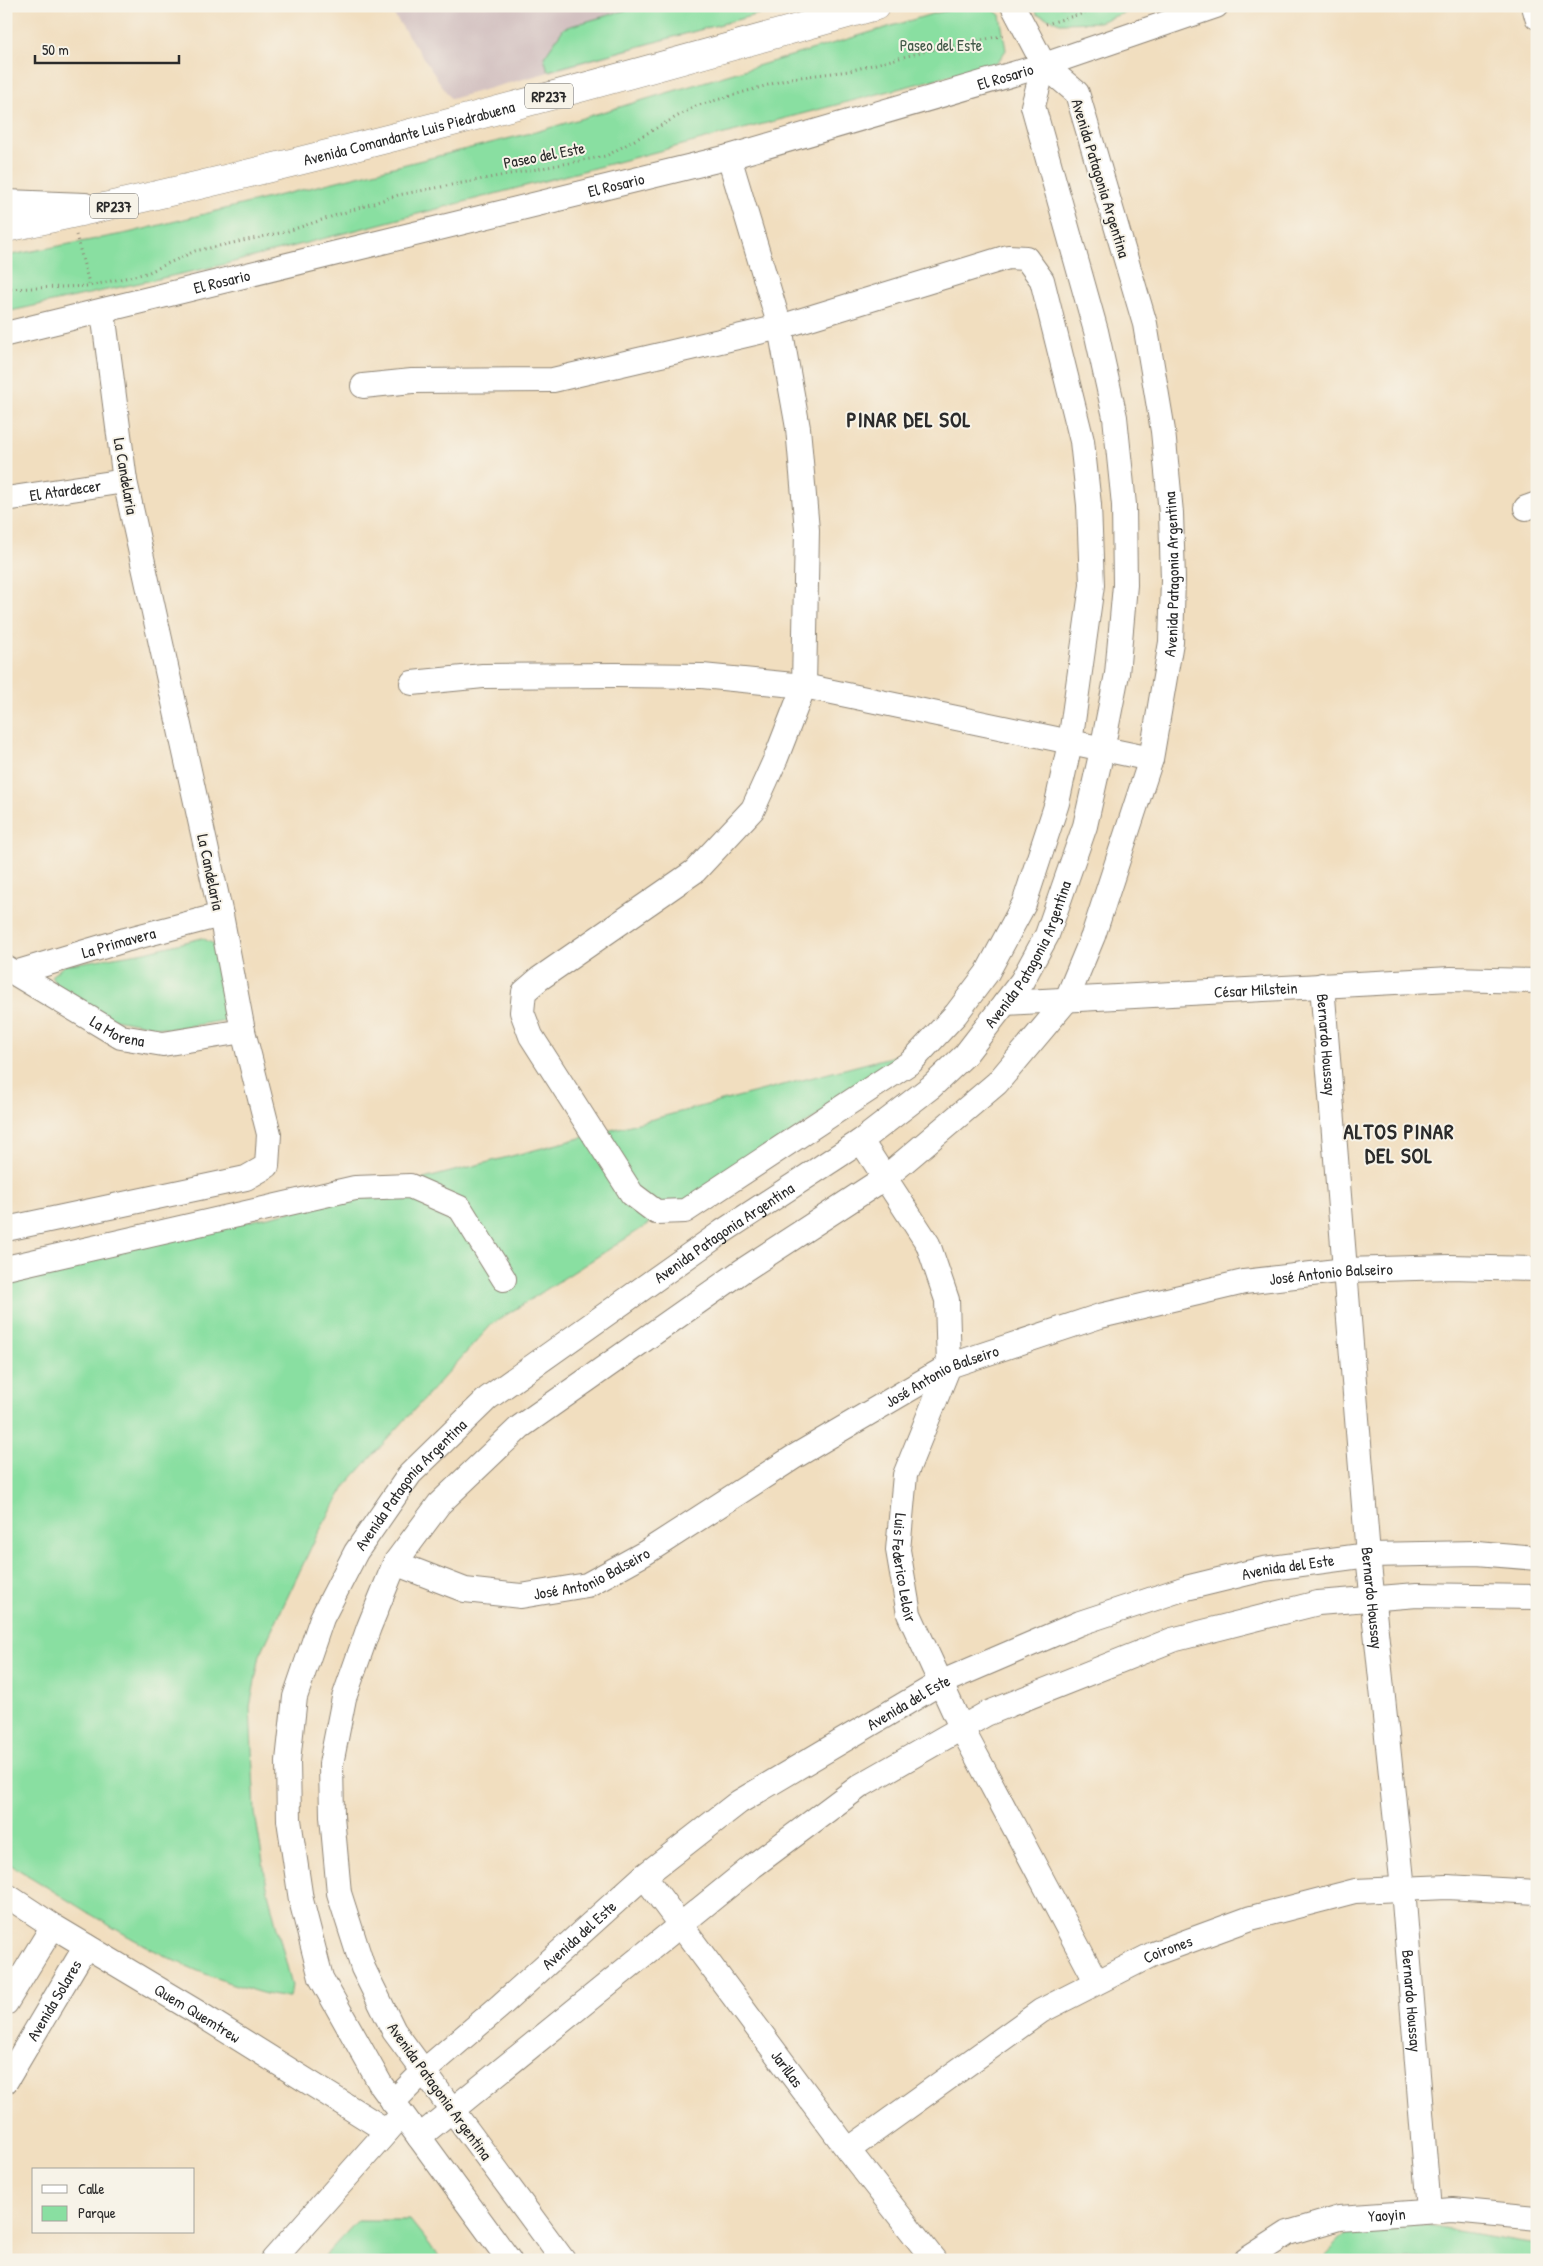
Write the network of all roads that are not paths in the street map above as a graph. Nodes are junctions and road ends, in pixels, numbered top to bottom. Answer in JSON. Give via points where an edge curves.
{"nodes":[{"id":1,"x":876,"y":6,"type":"edge"},
{"id":2,"x":1013,"y":6,"type":"edge"},
{"id":3,"x":1216,"y":6,"type":"edge"},
{"id":4,"x":1534,"y":6,"type":"edge"},
{"id":5,"x":1537,"y":17,"type":"edge"},
{"id":6,"x":1044,"y":65,"type":"junction"},
{"id":7,"x":729,"y":158,"type":"junction"},
{"id":8,"x":6,"y":202,"type":"edge"},
{"id":9,"x":114,"y":206,"type":"junction"},
{"id":10,"x":6,"y":228,"type":"edge"},
{"id":11,"x":99,"y":314,"type":"junction"},
{"id":12,"x":780,"y":327,"type":"junction"},
{"id":13,"x":6,"y":334,"type":"edge"},
{"id":14,"x":363,"y":386,"type":"dead end"},
{"id":15,"x":125,"y":481,"type":"junction"},
{"id":16,"x":6,"y":499,"type":"edge"},
{"id":17,"x":412,"y":683,"type":"dead end"},
{"id":18,"x":804,"y":686,"type":"junction"},
{"id":19,"x":1070,"y":743,"type":"junction"},
{"id":20,"x":1102,"y":750,"type":"junction"},
{"id":21,"x":1151,"y":759,"type":"junction"},
{"id":22,"x":221,"y":915,"type":"junction"},
{"id":23,"x":11,"y":971,"type":"edge"},
{"id":24,"x":1537,"y":981,"type":"edge"},
{"id":25,"x":1322,"y":985,"type":"junction"},
{"id":26,"x":1066,"y":1001,"type":"junction"},
{"id":27,"x":1005,"y":1003,"type":"junction"},
{"id":28,"x":243,"y":1030,"type":"junction"},
{"id":29,"x":861,"y":1141,"type":"junction"},
{"id":30,"x":886,"y":1178,"type":"junction"},
{"id":31,"x":6,"y":1229,"type":"edge"},
{"id":32,"x":6,"y":1268,"type":"edge"},
{"id":33,"x":1537,"y":1269,"type":"edge"},
{"id":34,"x":1345,"y":1270,"type":"junction"},
{"id":35,"x":504,"y":1279,"type":"dead end"},
{"id":36,"x":949,"y":1366,"type":"junction"},
{"id":37,"x":1368,"y":1555,"type":"junction"},
{"id":38,"x":1537,"y":1558,"type":"edge"},
{"id":39,"x":395,"y":1563,"type":"junction"},
{"id":40,"x":1537,"y":1597,"type":"edge"},
{"id":41,"x":1373,"y":1598,"type":"junction"},
{"id":42,"x":940,"y":1683,"type":"junction"},
{"id":43,"x":961,"y":1727,"type":"junction"},
{"id":44,"x":644,"y":1876,"type":"junction"},
{"id":45,"x":1403,"y":1889,"type":"junction"},
{"id":46,"x":1537,"y":1892,"type":"edge"},
{"id":47,"x":6,"y":1895,"type":"edge"},
{"id":48,"x":680,"y":1925,"type":"junction"},
{"id":49,"x":53,"y":1926,"type":"junction"},
{"id":50,"x":86,"y":1946,"type":"junction"},
{"id":51,"x":1096,"y":1981,"type":"junction"},
{"id":52,"x":6,"y":2003,"type":"edge"},
{"id":53,"x":424,"y":2072,"type":"junction"},
{"id":54,"x":6,"y":2081,"type":"edge"},
{"id":55,"x":452,"y":2110,"type":"junction"},
{"id":56,"x":394,"y":2116,"type":"junction"},
{"id":57,"x":419,"y":2137,"type":"junction"},
{"id":58,"x":848,"y":2150,"type":"junction"},
{"id":59,"x":1429,"y":2211,"type":"junction"},
{"id":60,"x":1537,"y":2218,"type":"edge"},
{"id":61,"x":273,"y":2260,"type":"edge"},
{"id":62,"x":509,"y":2260,"type":"edge"},
{"id":63,"x":563,"y":2260,"type":"edge"},
{"id":64,"x":934,"y":2260,"type":"edge"},
{"id":65,"x":1246,"y":2260,"type":"edge"}],
"edges":[{"from":1,"to":9,"type":"main road","name":"Avenida Comandante Luis Piedrabuena","number":"RP237","via":[[348,150]]},
{"from":2,"to":6,"type":"street"},
{"from":3,"to":6,"type":"street","name":"El Rosario"},
{"from":4,"to":5,"type":"street"},
{"from":6,"to":7,"type":"street","name":"El Rosario"},
{"from":6,"to":20,"type":"street","name":"Avenida Patagonia Argentina","via":[[1033,106],[1096,331],[1115,417],[1124,505],[1125,585],[1117,674]]},
{"from":6,"to":21,"type":"street","name":"Avenida Patagonia Argentina","via":[[1077,93],[1145,324],[1163,431],[1171,513],[1171,642]]},
{"from":7,"to":11,"type":"street","name":"El Rosario"},
{"from":7,"to":12,"type":"street"},
{"from":8,"to":9,"type":"street","name":"Avenida Comandante Luis Piedrabuena"},
{"from":9,"to":10,"type":"main road","name":"Avenida Comandante Luis Piedrabuena","number":"RP237"},
{"from":11,"to":13,"type":"street","name":"El Rosario"},
{"from":11,"to":15,"type":"street","name":"La Candelaria"},
{"from":12,"to":14,"type":"street","via":[[553,380],[412,381]]},
{"from":12,"to":18,"type":"street","via":[[798,428],[807,530]]},
{"from":12,"to":19,"type":"street","via":[[1008,257],[1026,258],[1042,280],[1082,441],[1089,505],[1092,585]]},
{"from":15,"to":16,"type":"street","name":"El Atardecer"},
{"from":15,"to":22,"type":"street","name":"La Candelaria"},
{"from":17,"to":18,"type":"street","via":[[483,676],[617,675],[702,676]]},
{"from":18,"to":19,"type":"street"},
{"from":18,"to":19,"type":"street","via":[[753,809],[695,872],[524,992],[522,1012],[532,1036],[632,1194],[656,1212],[685,1211],[710,1196],[911,1062],[956,1014],[988,973],[1024,904],[1057,803]]},
{"from":19,"to":20,"type":"street"},
{"from":20,"to":21,"type":"street"},
{"from":20,"to":27,"type":"street","name":"Avenida Patagonia Argentina","via":[[1085,826],[1047,935],[1022,981]]},
{"from":21,"to":26,"type":"street","name":"Avenida Patagonia Argentina","via":[[1092,936]]},
{"from":22,"to":23,"type":"street","name":"La Primavera"},
{"from":22,"to":28,"type":"street","name":"La Candelaria"},
{"from":23,"to":28,"type":"street","name":"La Morena","via":[[121,1037],[164,1044]]},
{"from":24,"to":25,"type":"street","name":"César Milstein","via":[[1451,979]]},
{"from":25,"to":26,"type":"street","name":"César Milstein"},
{"from":25,"to":34,"type":"street","name":"Bernardo Houssay"},
{"from":26,"to":27,"type":"street","name":"César Milstein"},
{"from":26,"to":30,"type":"street","name":"Avenida Patagonia Argentina","via":[[997,1083]]},
{"from":27,"to":29,"type":"street","name":"Avenida Patagonia Argentina","via":[[965,1055],[931,1087]]},
{"from":28,"to":31,"type":"street","name":"La Candelaria","via":[[268,1134],[267,1166],[246,1178]]},
{"from":29,"to":30,"type":"street","name":"Luis Federico Leloir"},
{"from":29,"to":56,"type":"street","name":"Avenida Patagonia Argentina","via":[[705,1243],[488,1398],[410,1474],[356,1552],[322,1618],[295,1697],[288,1761],[288,1820],[301,1900],[321,1978],[372,2069]]},
{"from":30,"to":36,"type":"street","name":"Luis Federico Leloir","via":[[928,1244],[947,1300]]},
{"from":30,"to":39,"type":"street","name":"Avenida Patagonia Argentina","via":[[742,1271],[520,1427],[439,1504]]},
{"from":32,"to":35,"type":"street","via":[[355,1188],[410,1186],[460,1208]]},
{"from":33,"to":34,"type":"street","name":"José Antonio Balseiro"},
{"from":34,"to":36,"type":"street","name":"José Antonio Balseiro","via":[[1244,1282],[1172,1298],[1100,1316]]},
{"from":34,"to":37,"type":"street","name":"Bernardo Houssay"},
{"from":36,"to":39,"type":"street","name":"José Antonio Balseiro","via":[[587,1585],[521,1596],[465,1590]]},
{"from":36,"to":42,"type":"street","name":"Luis Federico Leloir","via":[[905,1476],[898,1550],[909,1614]]},
{"from":37,"to":38,"type":"street","name":"Avenida del Este","via":[[1477,1553]]},
{"from":37,"to":41,"type":"street","name":"Bernardo Houssay"},
{"from":37,"to":42,"type":"street","name":"Avenida del Este","via":[[1264,1569],[1186,1588],[1080,1623]]},
{"from":39,"to":53,"type":"street","name":"Avenida Patagonia Argentina","via":[[368,1627],[344,1698],[331,1764],[332,1816],[339,1893],[362,1968],[394,2031]]},
{"from":40,"to":41,"type":"street","via":[[1417,1595]]},
{"from":41,"to":43,"type":"street","via":[[1318,1603],[1172,1640]]},
{"from":41,"to":45,"type":"street","name":"Bernardo Houssay"},
{"from":42,"to":43,"type":"street","name":"Luis Federico Leloir"},
{"from":42,"to":44,"type":"street","name":"Avenida del Este","via":[[740,1802]]},
{"from":43,"to":48,"type":"street","via":[[860,1786]]},
{"from":43,"to":51,"type":"street","name":"Luis Federico Leloir"},
{"from":44,"to":48,"type":"street","name":"Jarillas"},
{"from":44,"to":53,"type":"street","name":"Avenida del Este"},
{"from":45,"to":46,"type":"street","name":"Coirones","via":[[1447,1887]]},
{"from":45,"to":51,"type":"street","name":"Coirones","via":[[1355,1891],[1251,1918],[1152,1954]]},
{"from":45,"to":59,"type":"street","name":"Bernardo Houssay"},
{"from":47,"to":49,"type":"street","name":"Quem Quemtrew"},
{"from":48,"to":55,"type":"street"},
{"from":48,"to":58,"type":"street","name":"Jarillas"},
{"from":49,"to":50,"type":"street","name":"Quem Quemtrew"},
{"from":49,"to":52,"type":"street"},
{"from":50,"to":54,"type":"street","name":"Avenida Solares"},
{"from":50,"to":56,"type":"street","name":"Quem Quemtrew","via":[[195,2011]]},
{"from":51,"to":58,"type":"street","name":"Coirones","via":[[1041,2011]]},
{"from":53,"to":55,"type":"street","name":"Avenida Patagonia Argentina"},
{"from":53,"to":56,"type":"street","name":"Avenida del Este"},
{"from":55,"to":57,"type":"street"},
{"from":55,"to":63,"type":"street","name":"Avenida Patagonia Argentina"},
{"from":56,"to":57,"type":"street","name":"Avenida Patagonia Argentina"},
{"from":56,"to":61,"type":"street","name":"Avenida del Este"},
{"from":57,"to":62,"type":"street","name":"Avenida Patagonia Argentina"},
{"from":58,"to":64,"type":"street","name":"Jarillas"},
{"from":59,"to":60,"type":"street","name":"Yaoyin","via":[[1453,2210]]},
{"from":59,"to":65,"type":"street","name":"Yaoyin","via":[[1339,2218],[1288,2233]]}]}
